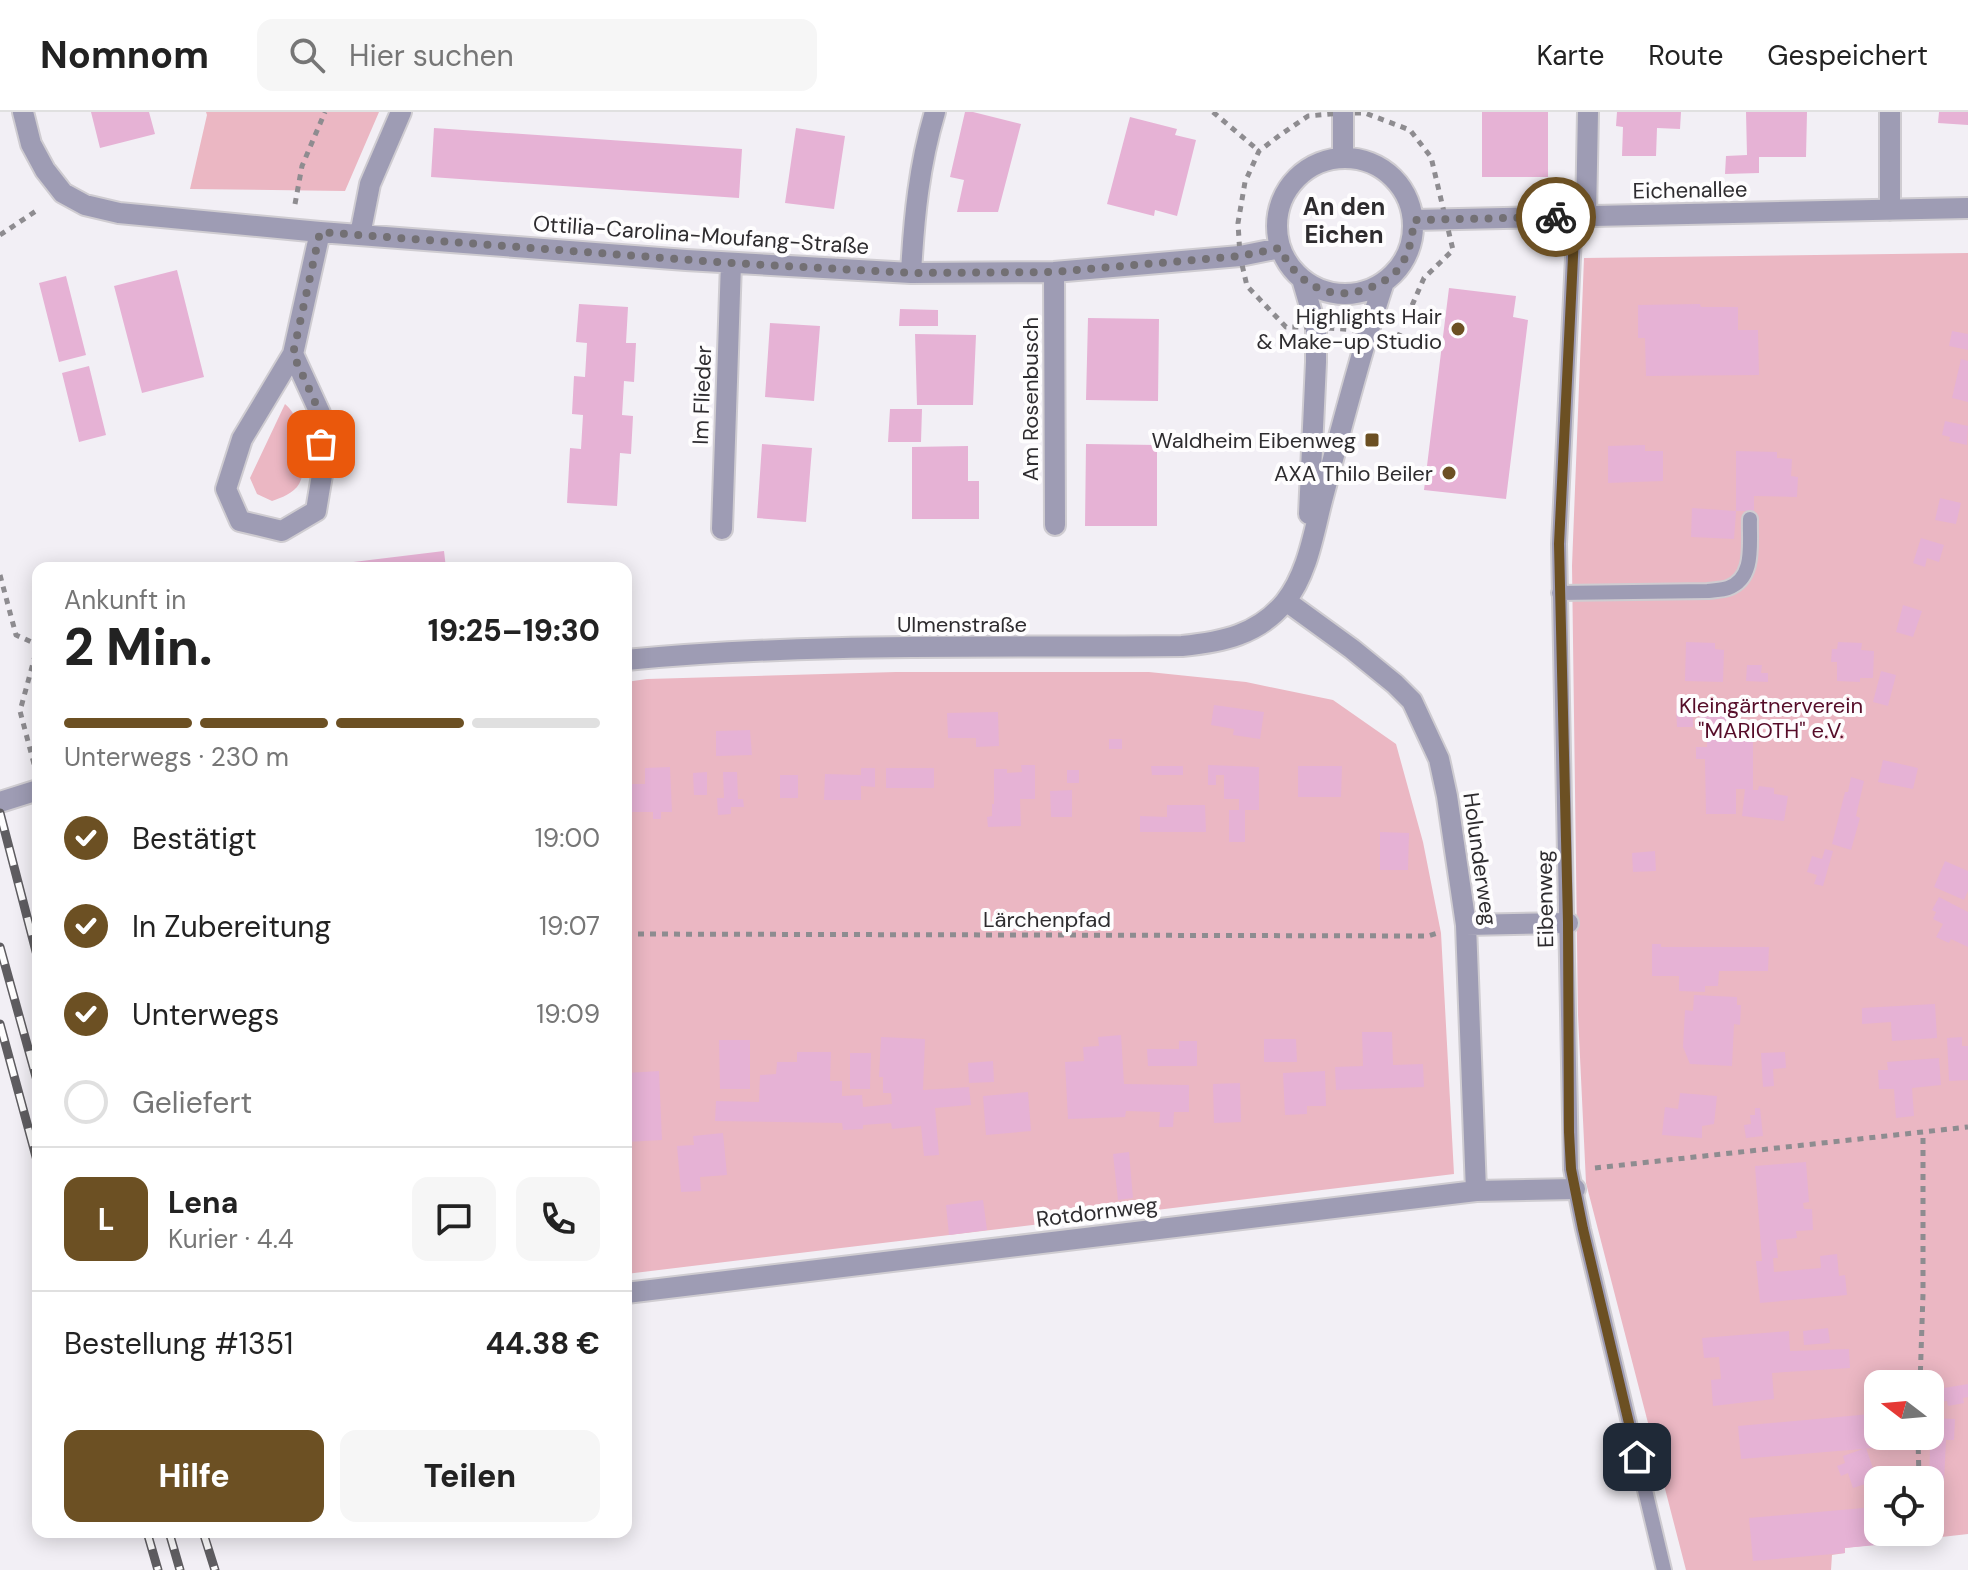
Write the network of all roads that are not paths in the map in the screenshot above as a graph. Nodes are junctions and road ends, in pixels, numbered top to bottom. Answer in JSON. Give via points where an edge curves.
{"nodes":[{"id":1,"x":23,"y":112,"type":"edge"},
{"id":2,"x":401,"y":112,"type":"edge"},
{"id":3,"x":935,"y":112,"type":"edge"},
{"id":4,"x":1343,"y":112,"type":"edge"},
{"id":5,"x":1588,"y":112,"type":"edge"},
{"id":6,"x":1890,"y":112,"type":"edge"},
{"id":7,"x":1343,"y":157,"type":"junction"},
{"id":8,"x":1968,"y":208,"type":"edge"},
{"id":9,"x":1890,"y":210,"type":"junction"},
{"id":10,"x":1580,"y":216,"type":"junction"},
{"id":11,"x":1414,"y":220,"type":"junction"},
{"id":12,"x":320,"y":232,"type":"junction"},
{"id":13,"x":360,"y":235,"type":"junction"},
{"id":14,"x":1280,"y":248,"type":"junction"},
{"id":15,"x":731,"y":263,"type":"junction"},
{"id":16,"x":1054,"y":272,"type":"junction"},
{"id":17,"x":911,"y":273,"type":"junction"},
{"id":18,"x":1302,"y":279,"type":"junction"},
{"id":19,"x":1384,"y":282,"type":"junction"},
{"id":20,"x":293,"y":354,"type":"junction"},
{"id":21,"x":1750,"y":519,"type":"dead end"},
{"id":22,"x":1055,"y":525,"type":"dead end"},
{"id":23,"x":722,"y":529,"type":"dead end"},
{"id":24,"x":1304,"y":570,"type":"junction"},
{"id":25,"x":1559,"y":593,"type":"junction"},
{"id":26,"x":1286,"y":601,"type":"junction"},
{"id":27,"x":632,"y":660,"type":"edge"},
{"id":28,"x":32,"y":792,"type":"edge"},
{"id":29,"x":0,"y":802,"type":"edge"},
{"id":30,"x":1568,"y":923,"type":"junction"},
{"id":31,"x":1466,"y":925,"type":"junction"},
{"id":32,"x":1573,"y":1179,"type":"junction"},
{"id":33,"x":1476,"y":1191,"type":"junction"},
{"id":34,"x":632,"y":1292,"type":"edge"},
{"id":35,"x":1664,"y":1570,"type":"edge"}],
"edges":[{"from":1,"to":12,"type":"street","name":"Ottilia-Carolina-Moufang-Straße","via":[[45,170],[63,193],[85,205],[119,213]]},
{"from":2,"to":13,"type":"street","via":[[370,184]]},
{"from":3,"to":17,"type":"street","via":[[921,168]]},
{"from":4,"to":7,"type":"street"},
{"from":5,"to":10,"type":"street"},
{"from":6,"to":9,"type":"street"},
{"from":7,"to":11,"type":"street","via":[[1358,158],[1391,174],[1406,193]]},
{"from":7,"to":14,"type":"street","via":[[1298,175],[1284,194],[1277,218]]},
{"from":8,"to":9,"type":"street","name":"Eichenallee"},
{"from":9,"to":10,"type":"street","name":"Eichenallee"},
{"from":10,"to":11,"type":"street","name":"Eichenallee"},
{"from":10,"to":25,"type":"lane","name":"Eibenweg"},
{"from":11,"to":19,"type":"street","via":[[1411,246]]},
{"from":12,"to":13,"type":"street","name":"Ottilia-Carolina-Moufang-Straße"},
{"from":12,"to":20,"type":"street"},
{"from":13,"to":15,"type":"street","name":"Ottilia-Carolina-Moufang-Straße"},
{"from":14,"to":16,"type":"street","name":"Ottilia-Carolina-Moufang-Straße"},
{"from":14,"to":18,"type":"street"},
{"from":15,"to":17,"type":"street","name":"Ottilia-Carolina-Moufang-Straße"},
{"from":15,"to":23,"type":"street","name":"Im Flieder"},
{"from":16,"to":17,"type":"street","name":"Ottilia-Carolina-Moufang-Straße"},
{"from":16,"to":22,"type":"street","name":"Am Rosenbusch"},
{"from":18,"to":19,"type":"street","via":[[1340,294],[1360,293]]},
{"from":18,"to":24,"type":"street","via":[[1316,327]]},
{"from":19,"to":24,"type":"street"},
{"from":20,"to":20,"type":"street","via":[[242,439],[226,489],[240,521],[282,531],[316,511],[322,475],[320,413]]},
{"from":21,"to":25,"type":"lane","via":[[1749,564],[1738,582],[1727,588]]},
{"from":24,"to":26,"type":"street"},
{"from":25,"to":30,"type":"lane","name":"Eibenweg"},
{"from":26,"to":27,"type":"street","name":"Ulmenstraße","via":[[1243,634],[1182,646],[796,649]]},
{"from":26,"to":31,"type":"street","name":"Holunderweg","via":[[1412,701],[1439,759]]},
{"from":28,"to":29,"type":"street"},
{"from":30,"to":31,"type":"street"},
{"from":30,"to":32,"type":"lane","name":"Eibenweg"},
{"from":31,"to":33,"type":"street","name":"Holunderweg"},
{"from":32,"to":33,"type":"street","name":"Rotdornweg"},
{"from":32,"to":35,"type":"lane","name":"Eibenweg"},
{"from":33,"to":34,"type":"street","name":"Rotdornweg"}]}
